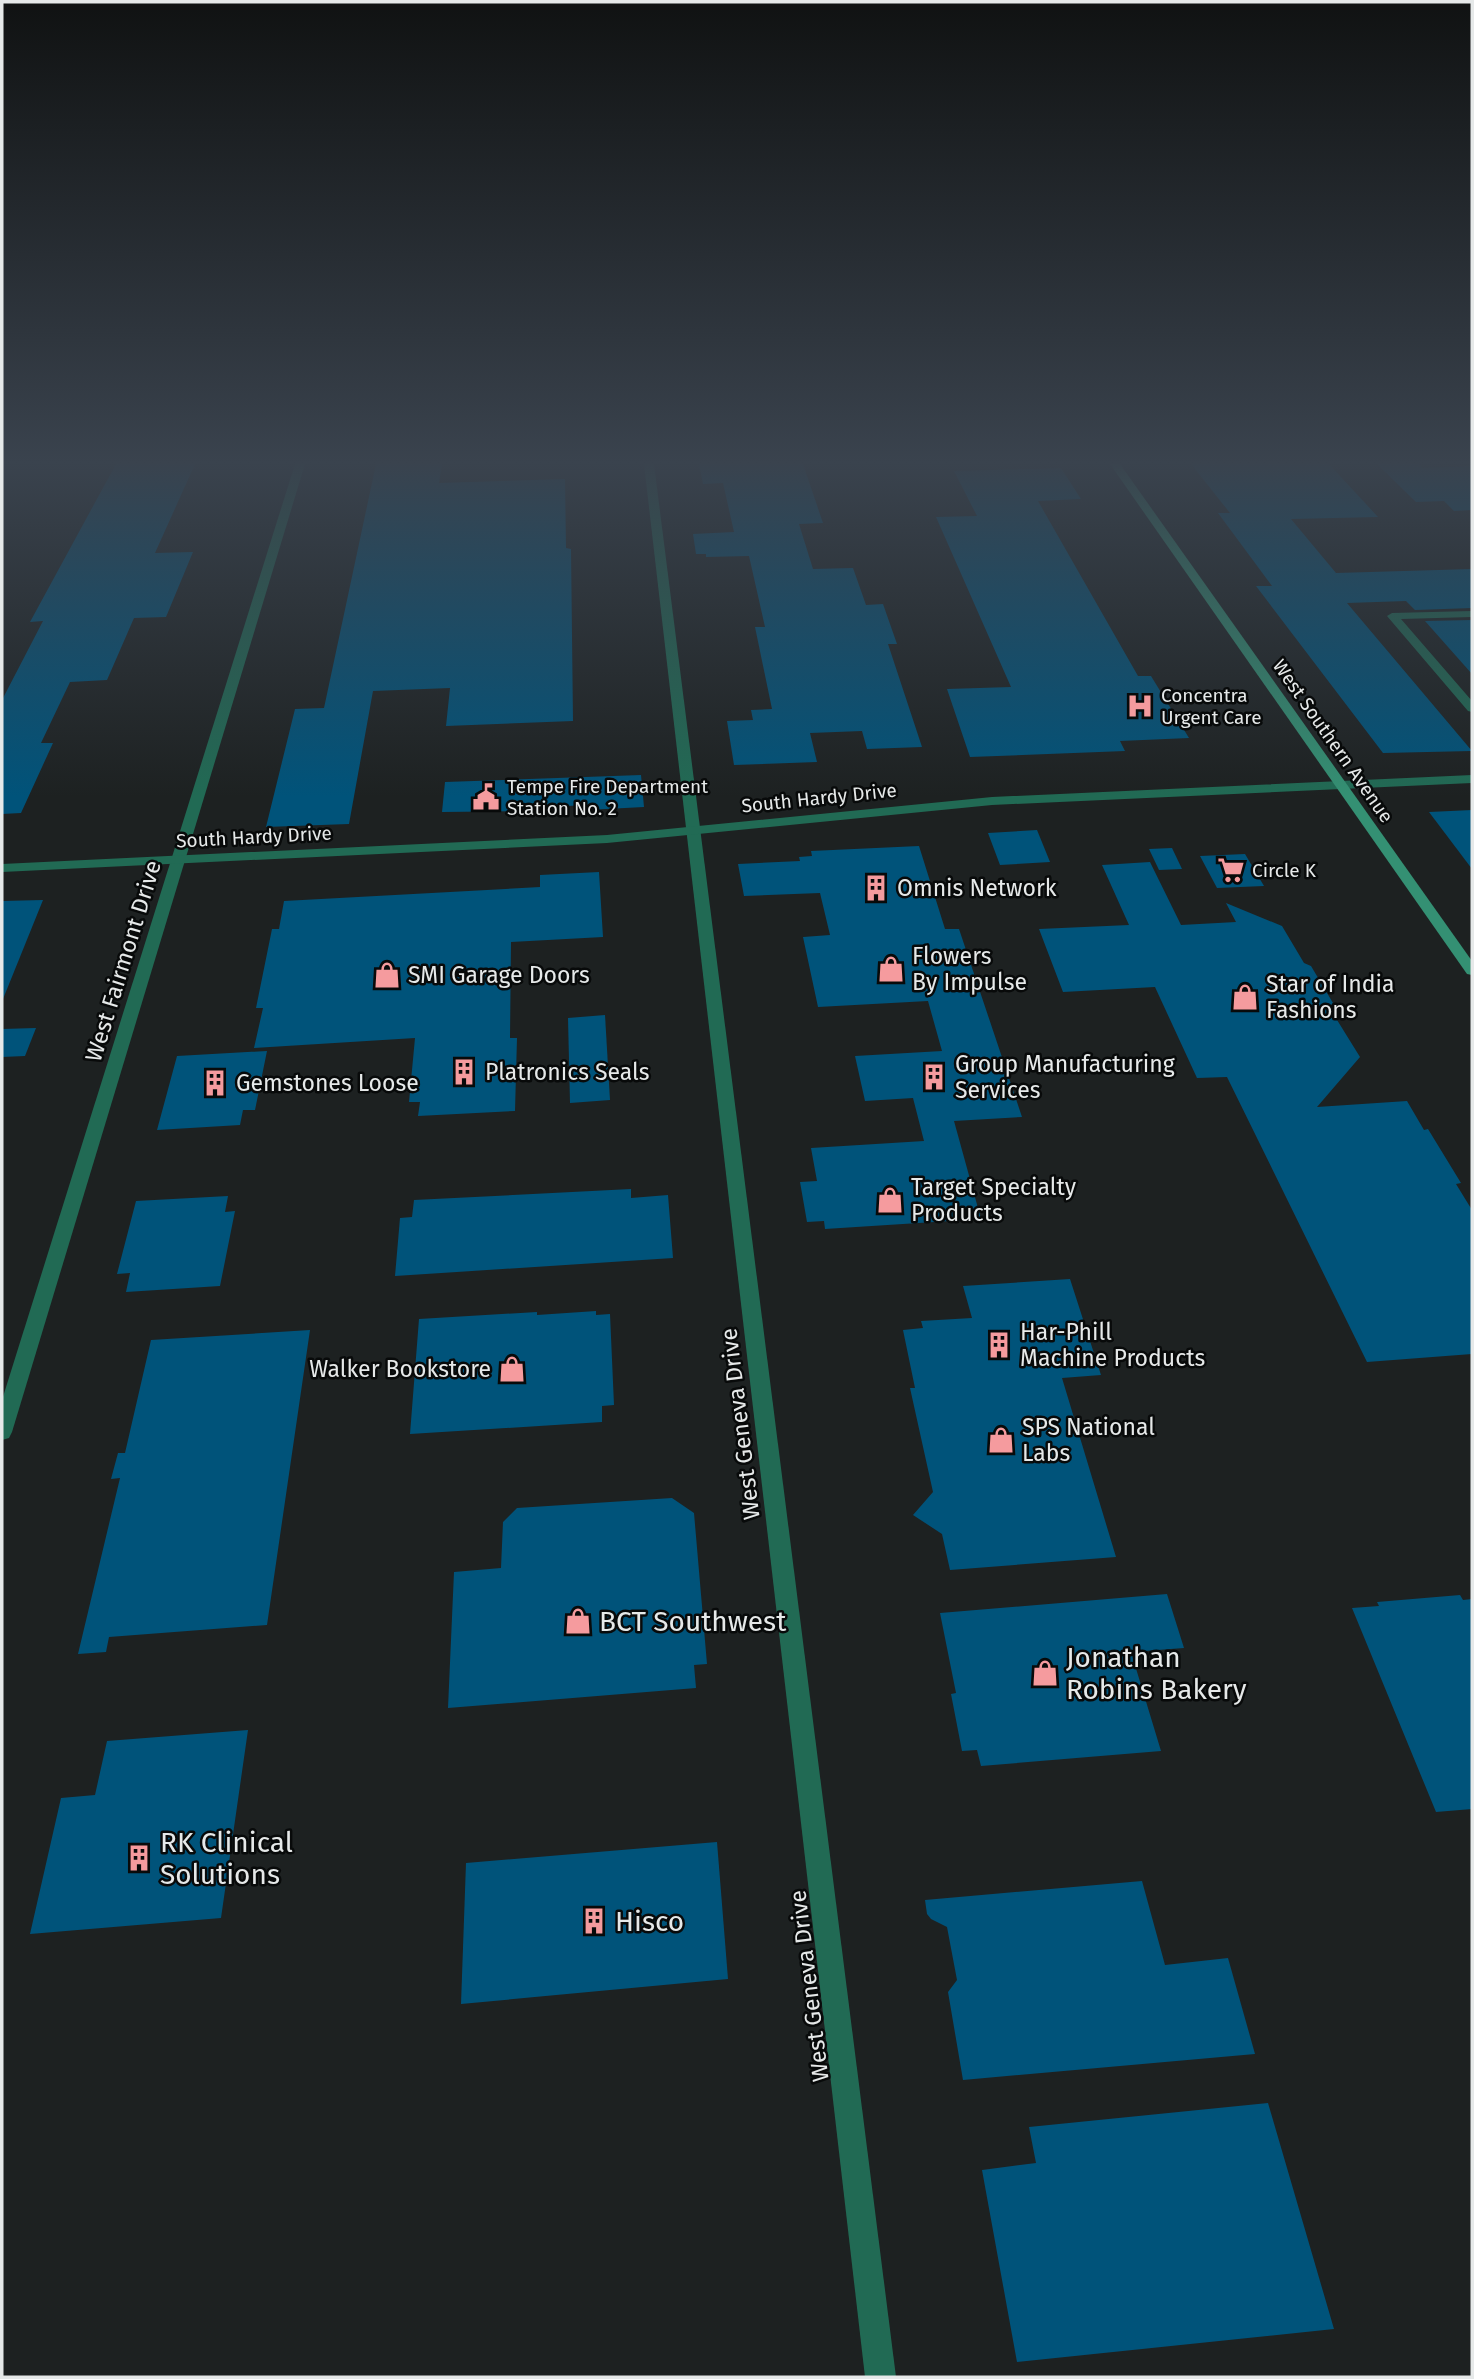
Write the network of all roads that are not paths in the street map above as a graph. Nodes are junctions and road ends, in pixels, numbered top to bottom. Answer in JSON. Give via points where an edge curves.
{"nodes":[{"id":1,"x":266,"y":575,"type":"edge"},
{"id":2,"x":662,"y":575,"type":"edge"},
{"id":3,"x":1193,"y":575,"type":"edge"},
{"id":4,"x":1472,"y":614,"type":"edge"},
{"id":5,"x":1472,"y":708,"type":"edge"},
{"id":6,"x":1472,"y":779,"type":"edge"},
{"id":7,"x":1341,"y":785,"type":"junction"},
{"id":8,"x":692,"y":832,"type":"junction"},
{"id":9,"x":178,"y":860,"type":"junction"},
{"id":10,"x":2,"y":868,"type":"edge"},
{"id":11,"x":1472,"y":971,"type":"edge"},
{"id":12,"x":2,"y":1432,"type":"edge"},
{"id":13,"x":881,"y":2377,"type":"edge"}],
"edges":[{"from":1,"to":9,"type":"street","name":"West Fairmont Drive"},
{"from":2,"to":8,"type":"street","name":"West Geneva Drive"},
{"from":3,"to":7,"type":"main road","name":"West Southern Avenue"},
{"from":4,"to":5,"type":"street","via":[[1392,616]]},
{"from":6,"to":7,"type":"street","name":"South Hardy Drive"},
{"from":7,"to":8,"type":"street","name":"South Hardy Drive","via":[[992,801]]},
{"from":7,"to":11,"type":"main road","name":"West Southern Avenue"},
{"from":8,"to":9,"type":"street","name":"South Hardy Drive"},
{"from":8,"to":13,"type":"street","name":"West Geneva Drive"},
{"from":9,"to":10,"type":"street","name":"South Hardy Drive"},
{"from":9,"to":12,"type":"street","name":"West Fairmont Drive"}]}
